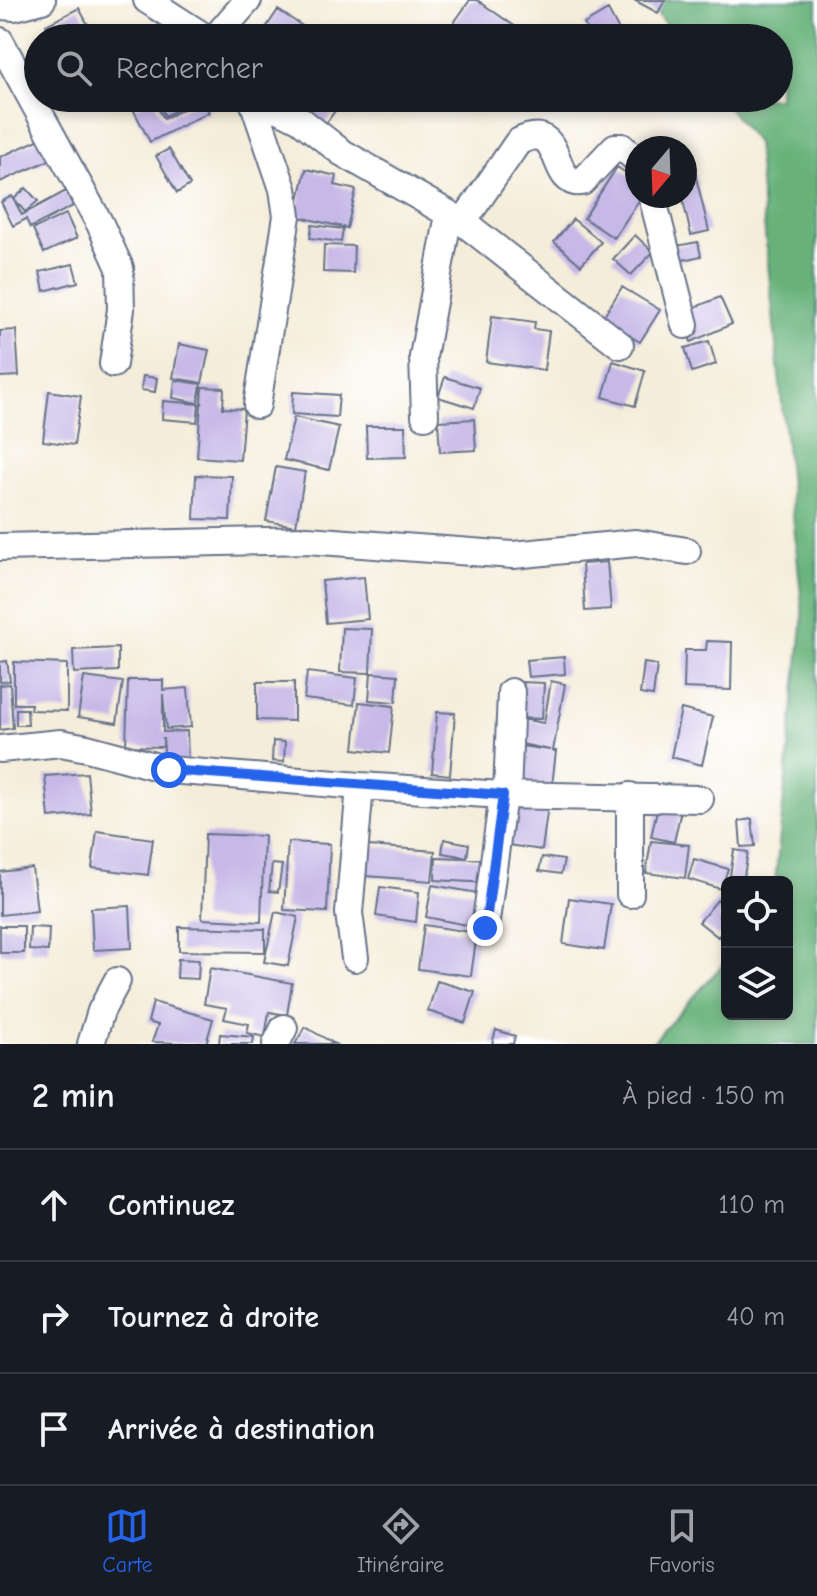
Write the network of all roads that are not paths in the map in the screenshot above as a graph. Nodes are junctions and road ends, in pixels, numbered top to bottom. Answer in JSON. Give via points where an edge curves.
{"nodes":[{"id":1,"x":42,"y":0,"type":"edge"},
{"id":2,"x":147,"y":0,"type":"edge"},
{"id":3,"x":248,"y":0,"type":"edge"},
{"id":4,"x":0,"y":6,"type":"edge"},
{"id":5,"x":184,"y":24,"type":"edge"},
{"id":6,"x":227,"y":24,"type":"edge"},
{"id":7,"x":0,"y":41,"type":"edge"},
{"id":8,"x":24,"y":85,"type":"edge"},
{"id":9,"x":39,"y":112,"type":"edge"},
{"id":10,"x":258,"y":112,"type":"edge"},
{"id":11,"x":284,"y":112,"type":"edge"},
{"id":12,"x":625,"y":150,"type":"edge"},
{"id":13,"x":655,"y":208,"type":"edge"},
{"id":14,"x":456,"y":218,"type":"junction"},
{"id":15,"x":685,"y":325,"type":"dead end"},
{"id":16,"x":620,"y":345,"type":"dead end"},
{"id":17,"x":113,"y":364,"type":"dead end"},
{"id":18,"x":257,"y":405,"type":"dead end"},
{"id":19,"x":425,"y":416,"type":"dead end"},
{"id":20,"x":0,"y":547,"type":"edge"},
{"id":21,"x":687,"y":551,"type":"dead end"},
{"id":22,"x":511,"y":692,"type":"dead end"},
{"id":23,"x":0,"y":749,"type":"edge"},
{"id":24,"x":360,"y":786,"type":"junction"},
{"id":25,"x":505,"y":795,"type":"junction"},
{"id":26,"x":630,"y":796,"type":"junction"},
{"id":27,"x":700,"y":799,"type":"dead end"},
{"id":28,"x":630,"y":894,"type":"dead end"},
{"id":29,"x":485,"y":928,"type":"dead end"},
{"id":30,"x":355,"y":958,"type":"dead end"},
{"id":31,"x":117,"y":981,"type":"dead end"},
{"id":32,"x":91,"y":1044,"type":"edge"}],
"edges":[{"from":1,"to":4,"type":"street"},
{"from":2,"to":5,"type":"street"},
{"from":3,"to":6,"type":"street"},
{"from":7,"to":8,"type":"street"},
{"from":9,"to":17,"type":"street","via":[[120,268]]},
{"from":10,"to":18,"type":"street","via":[[287,216]]},
{"from":11,"to":14,"type":"street","via":[[341,152]]},
{"from":12,"to":14,"type":"street","via":[[615,147],[575,183],[568,180],[547,140],[528,137],[518,142]]},
{"from":13,"to":15,"type":"street"},
{"from":14,"to":16,"type":"street"},
{"from":14,"to":19,"type":"street","via":[[423,357]]},
{"from":20,"to":21,"type":"street","via":[[307,540],[513,555],[636,543]]},
{"from":22,"to":25,"type":"street"},
{"from":23,"to":24,"type":"street","via":[[61,743],[169,770]]},
{"from":24,"to":25,"type":"street"},
{"from":24,"to":30,"type":"street","via":[[349,913]]},
{"from":25,"to":26,"type":"street"},
{"from":25,"to":29,"type":"street"},
{"from":26,"to":27,"type":"street"},
{"from":26,"to":28,"type":"street"},
{"from":31,"to":32,"type":"street"}]}
